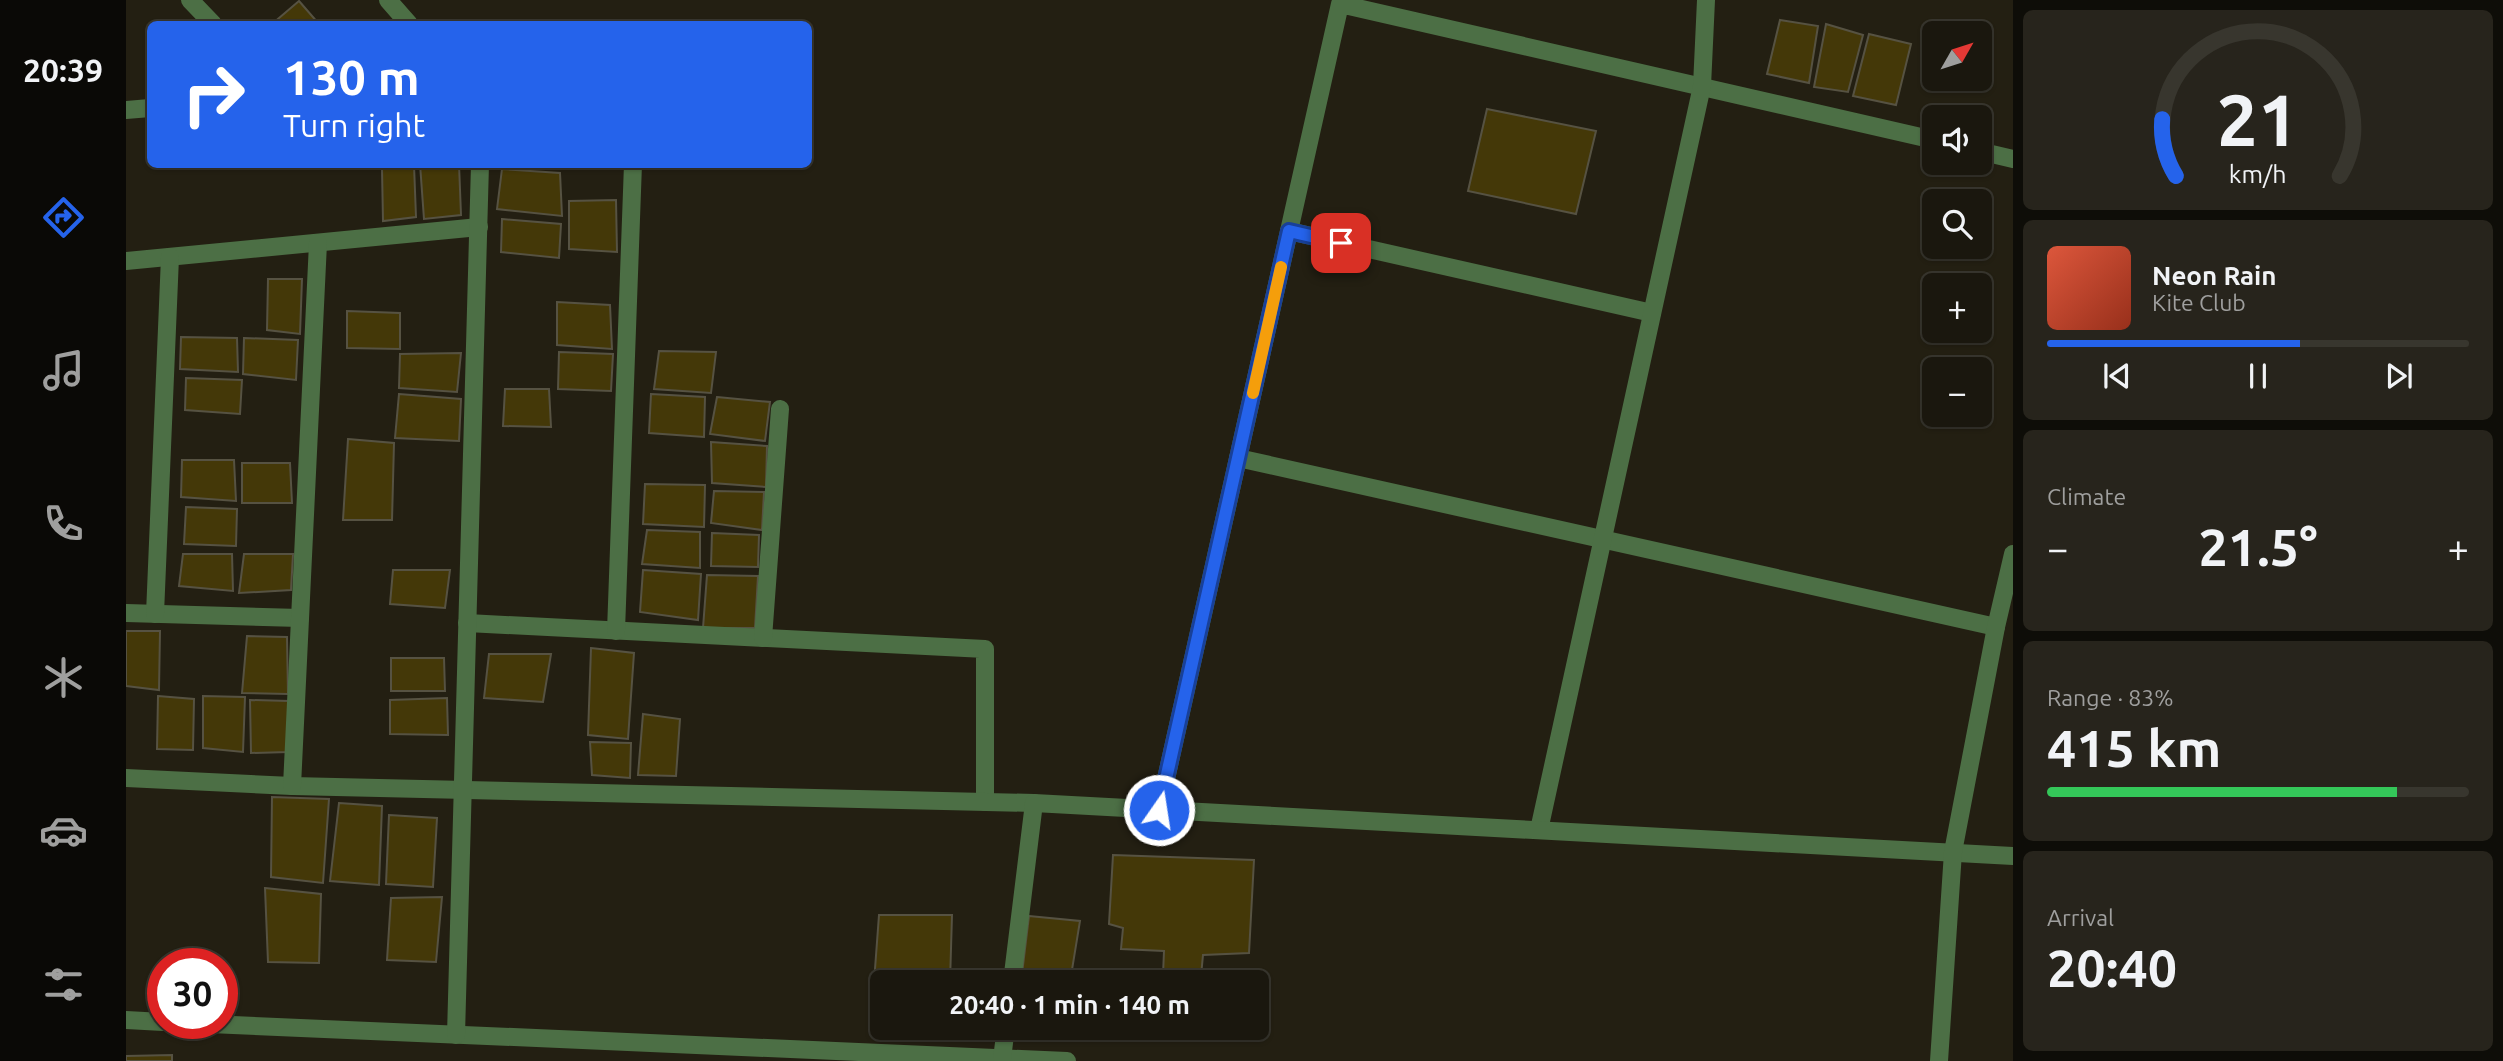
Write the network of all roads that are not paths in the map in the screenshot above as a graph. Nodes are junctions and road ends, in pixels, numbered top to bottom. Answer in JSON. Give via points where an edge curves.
{"nodes":[{"id":1,"x":190,"y":0,"type":"edge"},
{"id":2,"x":388,"y":0,"type":"edge"},
{"id":3,"x":1706,"y":0,"type":"edge"},
{"id":4,"x":210,"y":21,"type":"edge"},
{"id":5,"x":406,"y":21,"type":"edge"},
{"id":6,"x":1702,"y":86,"type":"junction"},
{"id":7,"x":147,"y":108,"type":"edge"},
{"id":8,"x":126,"y":110,"type":"edge"},
{"id":9,"x":1922,"y":138,"type":"edge"},
{"id":10,"x":1992,"y":154,"type":"edge"},
{"id":11,"x":2013,"y":159,"type":"edge"},
{"id":12,"x":481,"y":168,"type":"edge"},
{"id":13,"x":633,"y":168,"type":"edge"},
{"id":14,"x":479,"y":227,"type":"junction"},
{"id":15,"x":1289,"y":231,"type":"junction"},
{"id":16,"x":318,"y":243,"type":"junction"},
{"id":17,"x":170,"y":257,"type":"junction"},
{"id":18,"x":126,"y":261,"type":"edge"},
{"id":19,"x":1652,"y":313,"type":"junction"},
{"id":20,"x":780,"y":409,"type":"dead end"},
{"id":21,"x":1238,"y":458,"type":"junction"},
{"id":22,"x":1603,"y":540,"type":"junction"},
{"id":23,"x":2013,"y":554,"type":"edge"},
{"id":24,"x":126,"y":613,"type":"edge"},
{"id":25,"x":155,"y":614,"type":"junction"},
{"id":26,"x":300,"y":618,"type":"junction"},
{"id":27,"x":467,"y":623,"type":"junction"},
{"id":28,"x":1996,"y":627,"type":"junction"},
{"id":29,"x":616,"y":631,"type":"junction"},
{"id":30,"x":763,"y":638,"type":"junction"},
{"id":31,"x":126,"y":778,"type":"edge"},
{"id":32,"x":292,"y":786,"type":"junction"},
{"id":33,"x":463,"y":790,"type":"junction"},
{"id":34,"x":985,"y":802,"type":"junction"},
{"id":35,"x":1034,"y":803,"type":"junction"},
{"id":36,"x":1159,"y":810,"type":"junction"},
{"id":37,"x":1539,"y":830,"type":"junction"},
{"id":38,"x":1953,"y":852,"type":"junction"},
{"id":39,"x":2013,"y":856,"type":"edge"},
{"id":40,"x":1013,"y":970,"type":"edge"},
{"id":41,"x":126,"y":1020,"type":"edge"},
{"id":42,"x":147,"y":1021,"type":"edge"},
{"id":43,"x":238,"y":1025,"type":"edge"},
{"id":44,"x":456,"y":1035,"type":"junction"},
{"id":45,"x":1004,"y":1040,"type":"edge"},
{"id":46,"x":775,"y":1055,"type":"edge"},
{"id":47,"x":1002,"y":1059,"type":"junction"},
{"id":48,"x":1067,"y":1061,"type":"edge"},
{"id":49,"x":1939,"y":1061,"type":"edge"}],
"edges":[{"from":1,"to":4,"type":"street"},
{"from":2,"to":5,"type":"street"},
{"from":3,"to":6,"type":"street"},
{"from":6,"to":9,"type":"street"},
{"from":6,"to":15,"type":"street","via":[[1340,4]]},
{"from":6,"to":19,"type":"street"},
{"from":7,"to":8,"type":"street"},
{"from":10,"to":11,"type":"street"},
{"from":12,"to":14,"type":"street"},
{"from":13,"to":29,"type":"street"},
{"from":14,"to":16,"type":"street"},
{"from":14,"to":27,"type":"street"},
{"from":15,"to":19,"type":"street"},
{"from":15,"to":21,"type":"street"},
{"from":16,"to":17,"type":"street"},
{"from":16,"to":26,"type":"street"},
{"from":17,"to":18,"type":"street"},
{"from":17,"to":25,"type":"street"},
{"from":19,"to":22,"type":"street"},
{"from":20,"to":30,"type":"street"},
{"from":21,"to":22,"type":"street"},
{"from":21,"to":36,"type":"street"},
{"from":22,"to":28,"type":"street"},
{"from":22,"to":37,"type":"street"},
{"from":23,"to":28,"type":"street"},
{"from":24,"to":25,"type":"street"},
{"from":25,"to":26,"type":"street"},
{"from":26,"to":32,"type":"street"},
{"from":27,"to":29,"type":"street"},
{"from":27,"to":33,"type":"street"},
{"from":28,"to":38,"type":"street"},
{"from":29,"to":30,"type":"street"},
{"from":30,"to":34,"type":"street","via":[[985,649]]},
{"from":31,"to":32,"type":"street"},
{"from":32,"to":33,"type":"street"},
{"from":33,"to":34,"type":"street"},
{"from":33,"to":44,"type":"street"},
{"from":34,"to":35,"type":"street"},
{"from":35,"to":36,"type":"street"},
{"from":35,"to":40,"type":"street"},
{"from":36,"to":37,"type":"street"},
{"from":37,"to":38,"type":"street"},
{"from":38,"to":39,"type":"street"},
{"from":38,"to":49,"type":"street"},
{"from":41,"to":42,"type":"street"},
{"from":43,"to":44,"type":"street"},
{"from":44,"to":46,"type":"street"},
{"from":45,"to":47,"type":"street"},
{"from":46,"to":47,"type":"street"},
{"from":47,"to":48,"type":"street"}]}
